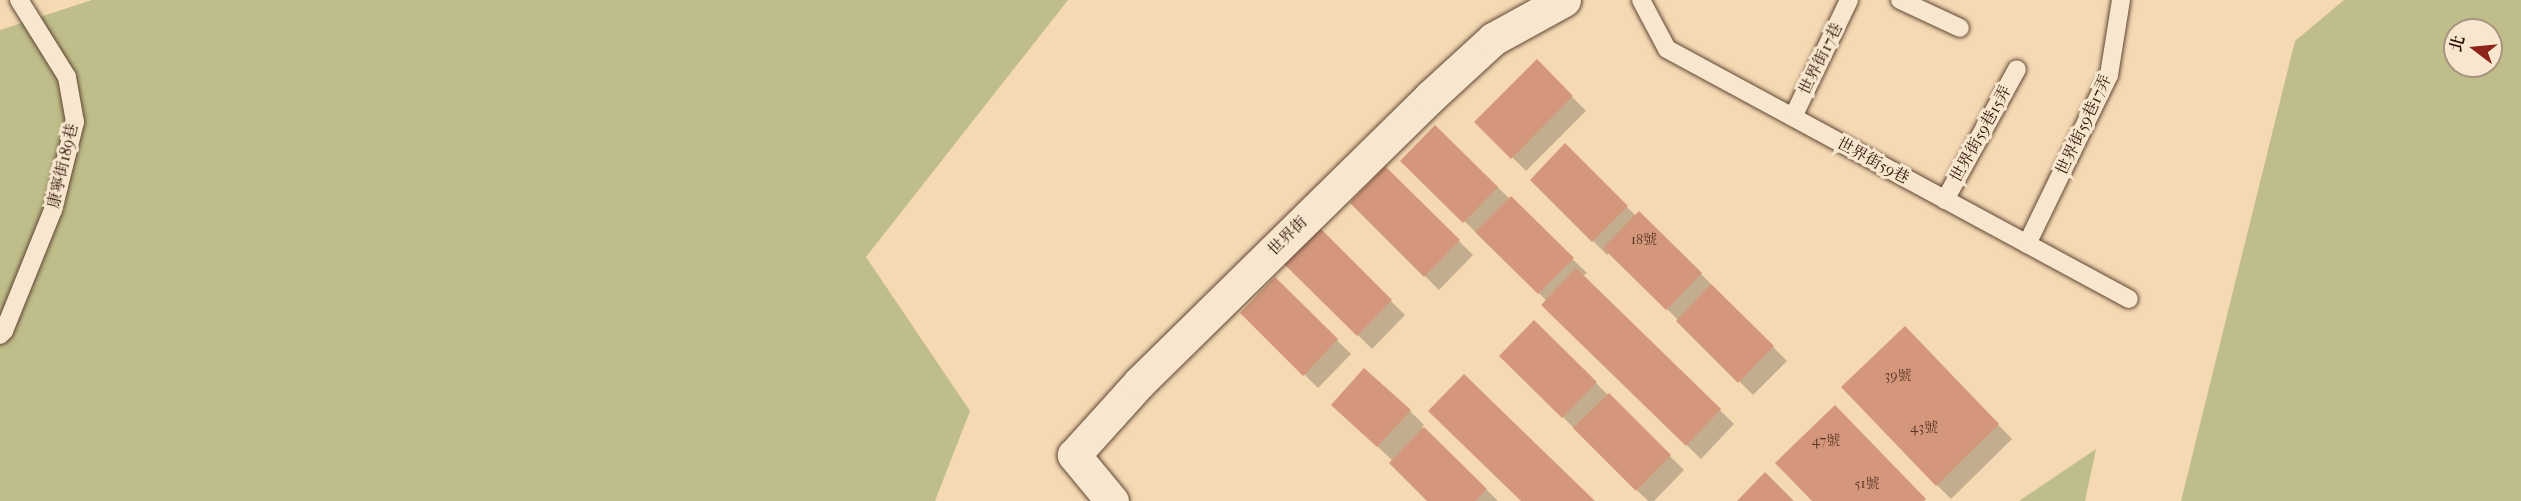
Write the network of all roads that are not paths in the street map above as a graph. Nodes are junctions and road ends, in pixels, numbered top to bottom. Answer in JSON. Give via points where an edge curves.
{"nodes":[{"id":1,"x":19,"y":0,"type":"edge"},
{"id":2,"x":1564,"y":0,"type":"edge"},
{"id":3,"x":1641,"y":0,"type":"edge"},
{"id":4,"x":1849,"y":0,"type":"edge"},
{"id":5,"x":1900,"y":0,"type":"edge"},
{"id":6,"x":2121,"y":0,"type":"edge"},
{"id":7,"x":1960,"y":28,"type":"dead end"},
{"id":8,"x":2017,"y":69,"type":"dead end"},
{"id":9,"x":1793,"y":117,"type":"junction"},
{"id":10,"x":1945,"y":200,"type":"junction"},
{"id":11,"x":2027,"y":244,"type":"junction"},
{"id":12,"x":2129,"y":299,"type":"dead end"},
{"id":13,"x":0,"y":335,"type":"edge"},
{"id":14,"x":1112,"y":501,"type":"edge"}],
"edges":[{"from":1,"to":13,"type":"lane","name":"康寧街189巷","via":[[67,77],[75,122],[53,210]]},
{"from":2,"to":14,"type":"street","name":"世界街","via":[[1493,39],[1430,96],[1140,382],[1074,455]]},
{"from":3,"to":9,"type":"lane","name":"世界街59巷","via":[[1667,49]]},
{"from":4,"to":9,"type":"lane","name":"世界街17巷"},
{"from":5,"to":7,"type":"lane"},
{"from":6,"to":11,"type":"lane","name":"世界街59巷17弄","via":[[2109,75]]},
{"from":8,"to":10,"type":"lane","name":"世界街59巷15弄"},
{"from":9,"to":10,"type":"lane","name":"世界街59巷"},
{"from":10,"to":11,"type":"lane","name":"世界街59巷"},
{"from":11,"to":12,"type":"lane","name":"世界街59巷"}]}
